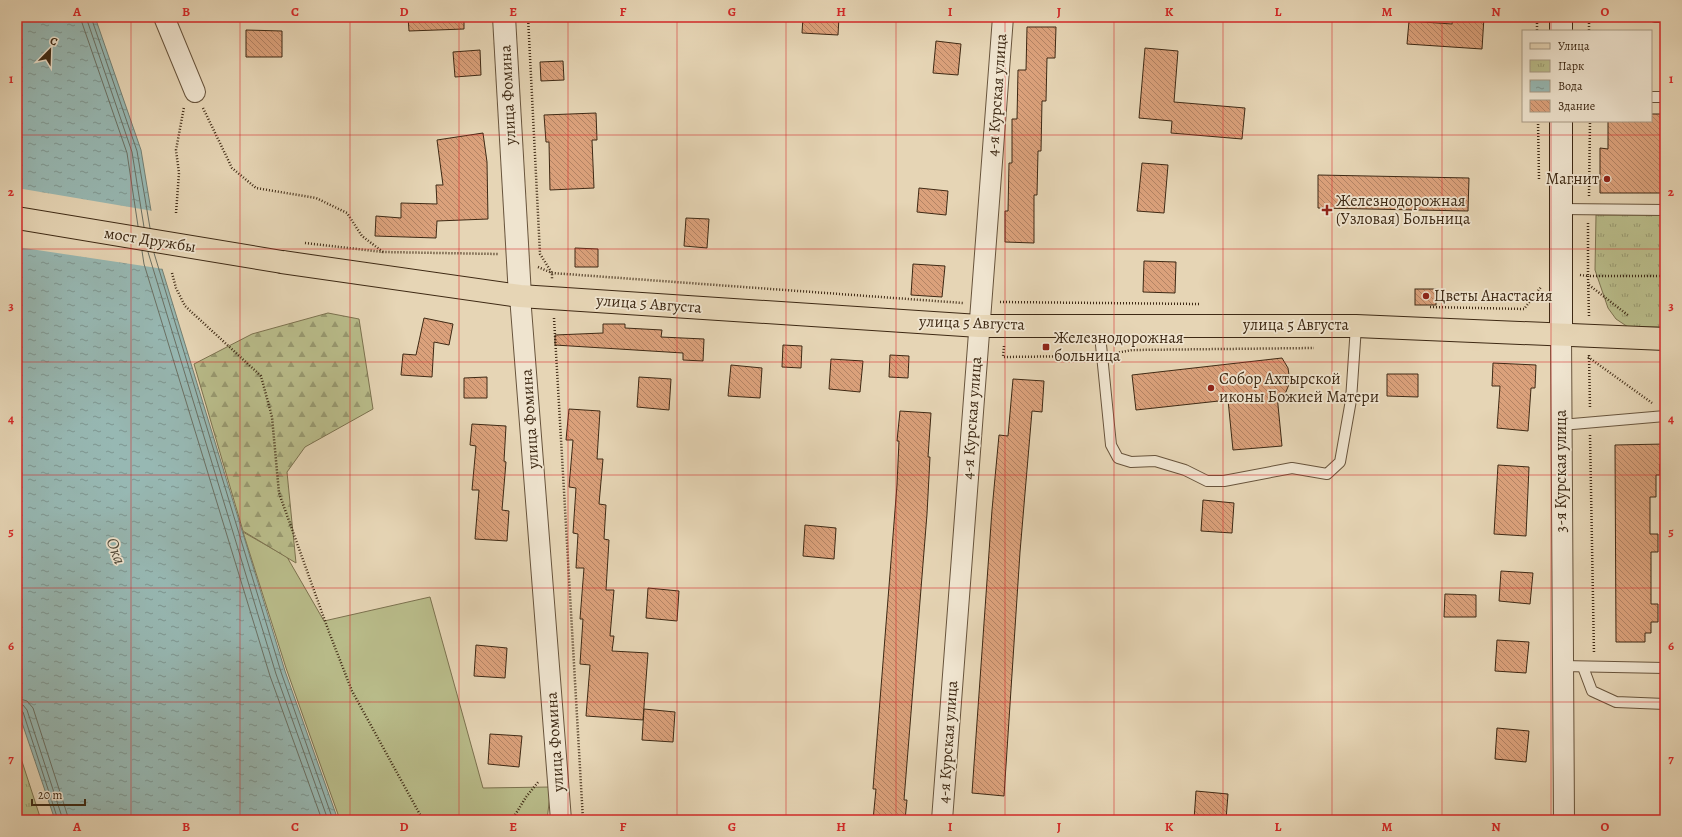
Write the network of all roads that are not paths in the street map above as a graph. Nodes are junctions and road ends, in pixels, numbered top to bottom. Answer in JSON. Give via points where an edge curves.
{"nodes":[{"id":1,"x":164,"y":17,"type":"edge"},
{"id":2,"x":504,"y":17,"type":"edge"},
{"id":3,"x":1003,"y":17,"type":"edge"},
{"id":4,"x":1561,"y":17,"type":"edge"},
{"id":5,"x":1655,"y":17,"type":"edge"},
{"id":6,"x":1662,"y":17,"type":"edge"},
{"id":7,"x":1561,"y":30,"type":"edge"},
{"id":8,"x":196,"y":92,"type":"road end"},
{"id":9,"x":1652,"y":97,"type":"edge"},
{"id":10,"x":1665,"y":97,"type":"edge"},
{"id":11,"x":1561,"y":122,"type":"edge"},
{"id":12,"x":1561,"y":209,"type":"junction"},
{"id":13,"x":1665,"y":210,"type":"edge"},
{"id":14,"x":17,"y":218,"type":"edge"},
{"id":15,"x":282,"y":262,"type":"joint"},
{"id":16,"x":520,"y":296,"type":"junction"},
{"id":17,"x":1099,"y":325,"type":"junction"},
{"id":18,"x":979,"y":326,"type":"junction"},
{"id":19,"x":1356,"y":326,"type":"junction"},
{"id":20,"x":1665,"y":339,"type":"edge"},
{"id":21,"x":1561,"y":345,"type":"junction"},
{"id":22,"x":1665,"y":416,"type":"edge"},
{"id":23,"x":1561,"y":425,"type":"junction"},
{"id":24,"x":1563,"y":666,"type":"junction"},
{"id":25,"x":1583,"y":667,"type":"junction"},
{"id":26,"x":1665,"y":668,"type":"edge"},
{"id":27,"x":1665,"y":704,"type":"edge"},
{"id":28,"x":561,"y":820,"type":"edge"},
{"id":29,"x":942,"y":820,"type":"edge"},
{"id":30,"x":1564,"y":820,"type":"edge"}],
"edges":[{"from":1,"to":8,"type":"street"},
{"from":2,"to":16,"type":"street","name":"улица Фомина"},
{"from":3,"to":18,"type":"street","name":"4-я Курская улица"},
{"from":4,"to":7,"type":"street"},
{"from":5,"to":6,"type":"lane"},
{"from":9,"to":10,"type":"lane"},
{"from":11,"to":12,"type":"street","name":"3-я Курская улица"},
{"from":12,"to":13,"type":"lane"},
{"from":12,"to":21,"type":"street","name":"3-я Курская улица"},
{"from":14,"to":15,"type":"main road","name":"мост Дружбы","bridge":true},
{"from":15,"to":16,"type":"main road","name":"улица 5 Августа"},
{"from":16,"to":18,"type":"main road","name":"улица 5 Августа"},
{"from":16,"to":28,"type":"street","name":"улица Фомина"},
{"from":17,"to":18,"type":"main road","name":"улица 5 Августа"},
{"from":17,"to":19,"type":"main road","name":"улица 5 Августа"},
{"from":17,"to":19,"type":"lane","via":[[1111,445],[1118,458],[1130,462],[1155,461],[1185,470],[1207,481],[1224,481],[1292,468],[1327,474],[1340,462],[1351,400]]},
{"from":18,"to":29,"type":"street","name":"4-я Курская улица"},
{"from":19,"to":21,"type":"main road","name":"улица 5 Августа"},
{"from":20,"to":21,"type":"main road","name":"улица 5 Августа","via":[[1589,336]]},
{"from":21,"to":23,"type":"street","name":"3-я Курская улица"},
{"from":22,"to":23,"type":"lane"},
{"from":23,"to":24,"type":"street","name":"3-я Курская улица"},
{"from":24,"to":25,"type":"lane"},
{"from":24,"to":30,"type":"street","name":"3-я Курская улица"},
{"from":25,"to":26,"type":"lane"},
{"from":25,"to":27,"type":"lane","via":[[1592,691],[1616,702]]}]}
